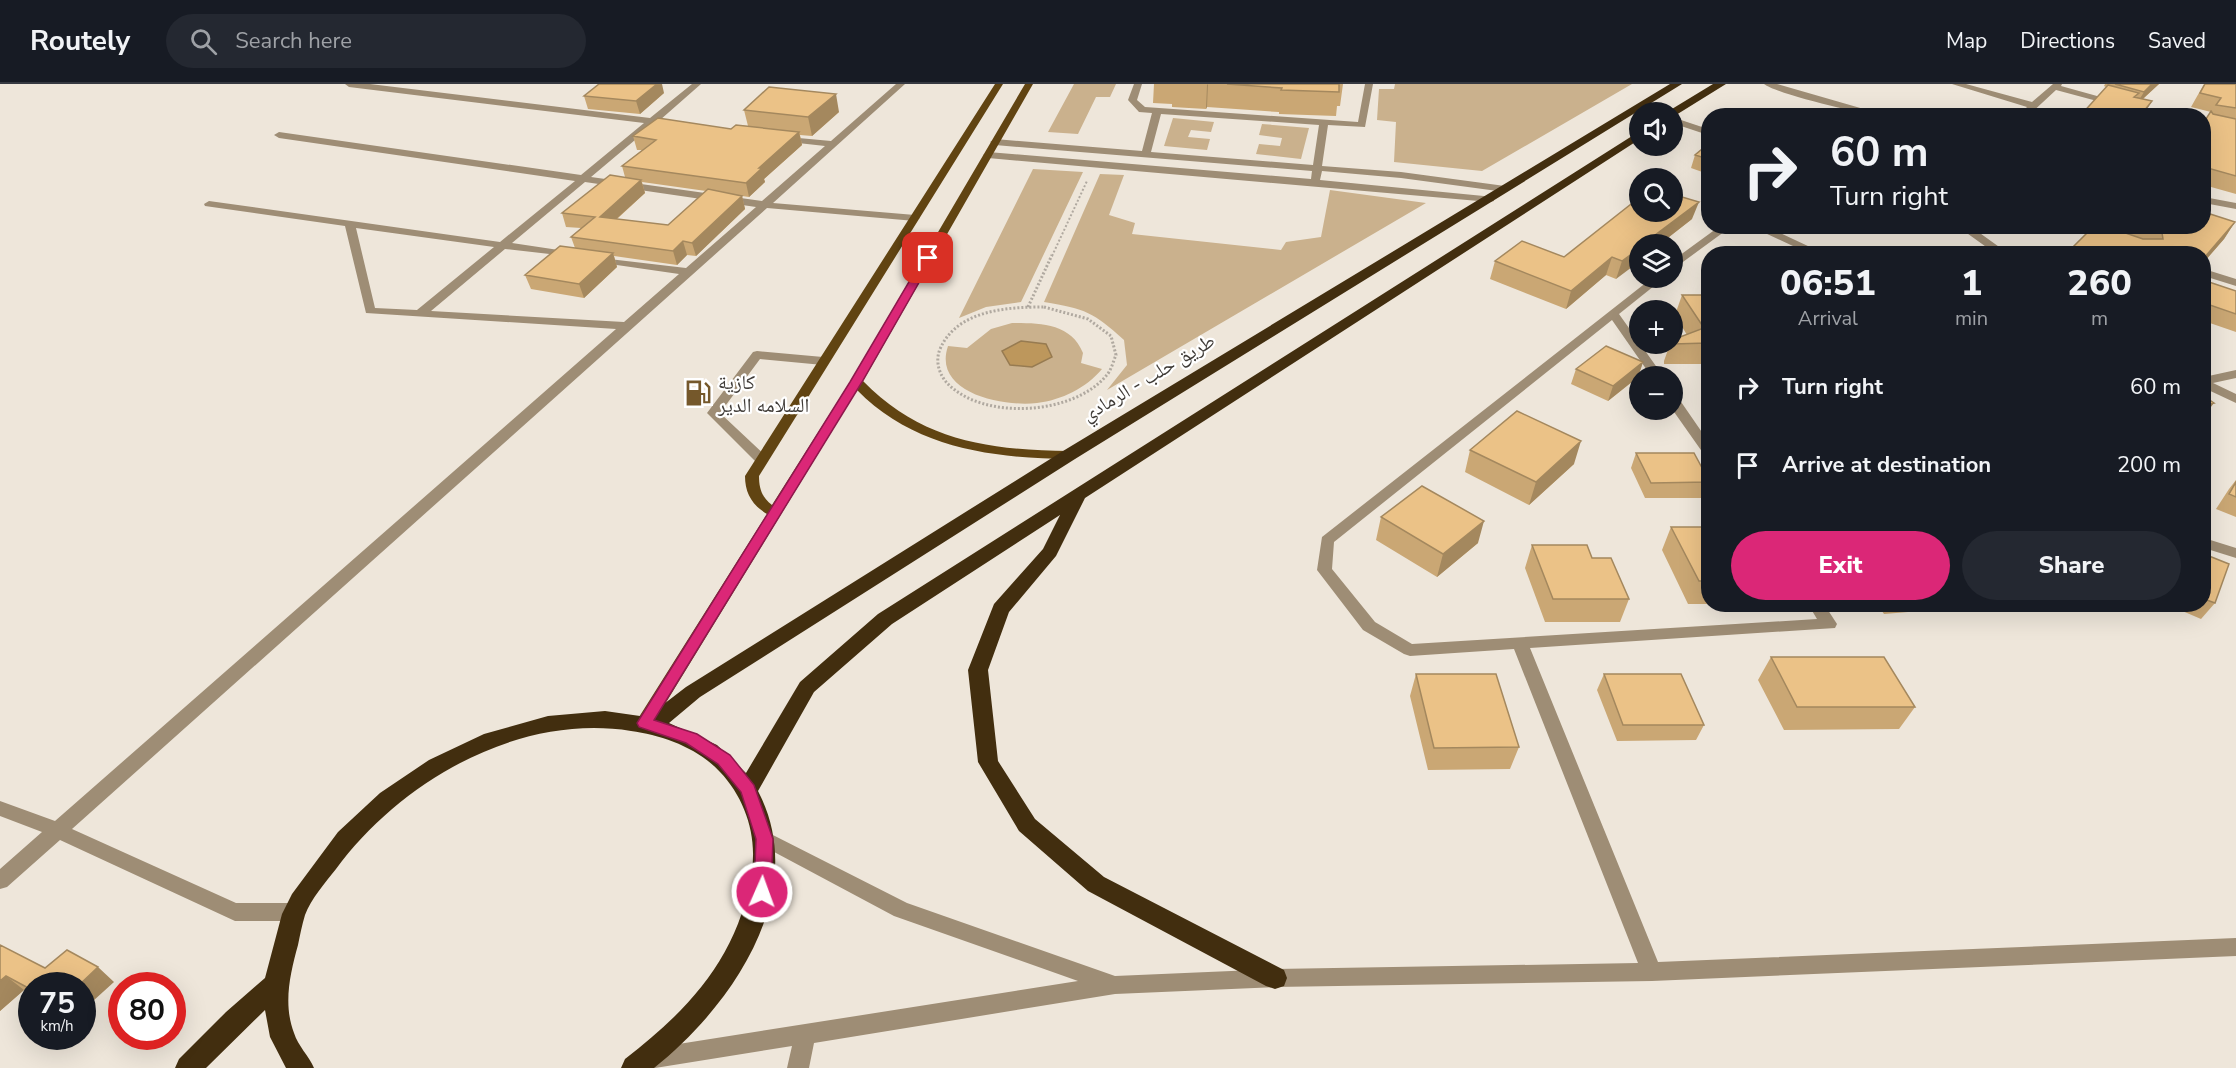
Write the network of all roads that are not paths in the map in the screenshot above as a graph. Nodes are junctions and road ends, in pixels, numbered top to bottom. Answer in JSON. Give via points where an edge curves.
{"nodes":[{"id":1,"x":348,"y":84,"type":"edge"},
{"id":2,"x":697,"y":84,"type":"edge"},
{"id":3,"x":902,"y":84,"type":"edge"},
{"id":4,"x":999,"y":84,"type":"edge"},
{"id":5,"x":1029,"y":84,"type":"edge"},
{"id":6,"x":1138,"y":84,"type":"edge"},
{"id":7,"x":1369,"y":84,"type":"edge"},
{"id":8,"x":1677,"y":84,"type":"edge"},
{"id":9,"x":1721,"y":84,"type":"edge"},
{"id":10,"x":1768,"y":84,"type":"edge"},
{"id":11,"x":1956,"y":84,"type":"edge"},
{"id":12,"x":2057,"y":85,"type":"edge"},
{"id":13,"x":1789,"y":90,"type":"junction"},
{"id":14,"x":1683,"y":106,"type":"edge"},
{"id":15,"x":2035,"y":106,"type":"junction"},
{"id":16,"x":1837,"y":108,"type":"edge"},
{"id":17,"x":1855,"y":108,"type":"edge"},
{"id":18,"x":2032,"y":108,"type":"edge"},
{"id":19,"x":2137,"y":108,"type":"edge"},
{"id":20,"x":1157,"y":111,"type":"junction"},
{"id":21,"x":651,"y":122,"type":"junction"},
{"id":22,"x":1324,"y":122,"type":"junction"},
{"id":23,"x":1683,"y":124,"type":"edge"},
{"id":24,"x":685,"y":126,"type":"edge"},
{"id":25,"x":1701,"y":130,"type":"edge"},
{"id":26,"x":279,"y":135,"type":"dead end"},
{"id":27,"x":765,"y":136,"type":"edge"},
{"id":28,"x":1629,"y":141,"type":"edge"},
{"id":29,"x":995,"y":142,"type":"junction"},
{"id":30,"x":833,"y":144,"type":"junction"},
{"id":31,"x":1146,"y":153,"type":"junction"},
{"id":32,"x":988,"y":155,"type":"junction"},
{"id":33,"x":1318,"y":168,"type":"junction"},
{"id":34,"x":582,"y":179,"type":"junction"},
{"id":35,"x":1315,"y":182,"type":"junction"},
{"id":36,"x":1505,"y":189,"type":"junction"},
{"id":37,"x":1490,"y":199,"type":"junction"},
{"id":38,"x":2211,"y":201,"type":"edge"},
{"id":39,"x":209,"y":204,"type":"dead end"},
{"id":40,"x":765,"y":206,"type":"junction"},
{"id":41,"x":2236,"y":206,"type":"edge"},
{"id":42,"x":2211,"y":211,"type":"edge"},
{"id":43,"x":2236,"y":216,"type":"edge"},
{"id":44,"x":915,"y":218,"type":"junction"},
{"id":45,"x":350,"y":224,"type":"junction"},
{"id":46,"x":1716,"y":234,"type":"edge"},
{"id":47,"x":1774,"y":234,"type":"edge"},
{"id":48,"x":1974,"y":234,"type":"edge"},
{"id":49,"x":502,"y":245,"type":"junction"},
{"id":50,"x":1801,"y":246,"type":"edge"},
{"id":51,"x":1992,"y":246,"type":"edge"},
{"id":52,"x":1683,"y":259,"type":"edge"},
{"id":53,"x":690,"y":272,"type":"junction"},
{"id":54,"x":2211,"y":274,"type":"edge"},
{"id":55,"x":2236,"y":283,"type":"edge"},
{"id":56,"x":1644,"y":288,"type":"edge"},
{"id":57,"x":1612,"y":312,"type":"junction"},
{"id":58,"x":420,"y":314,"type":"junction"},
{"id":59,"x":628,"y":326,"type":"junction"},
{"id":60,"x":823,"y":361,"type":"junction"},
{"id":61,"x":1650,"y":366,"type":"edge"},
{"id":62,"x":2236,"y":374,"type":"edge"},
{"id":63,"x":2211,"y":380,"type":"edge"},
{"id":64,"x":856,"y":382,"type":"junction"},
{"id":65,"x":2211,"y":386,"type":"edge"},
{"id":66,"x":2236,"y":399,"type":"edge"},
{"id":67,"x":1683,"y":415,"type":"edge"},
{"id":68,"x":1701,"y":440,"type":"edge"},
{"id":69,"x":1069,"y":455,"type":"junction"},
{"id":70,"x":761,"y":459,"type":"junction"},
{"id":71,"x":1077,"y":498,"type":"junction"},
{"id":72,"x":775,"y":513,"type":"junction"},
{"id":73,"x":2211,"y":545,"type":"edge"},
{"id":74,"x":2236,"y":553,"type":"edge"},
{"id":75,"x":1821,"y":612,"type":"edge"},
{"id":76,"x":1520,"y":644,"type":"junction"},
{"id":77,"x":649,"y":723,"type":"junction"},
{"id":78,"x":748,"y":789,"type":"junction"},
{"id":79,"x":0,"y":808,"type":"edge"},
{"id":80,"x":59,"y":831,"type":"junction"},
{"id":81,"x":765,"y":839,"type":"junction"},
{"id":82,"x":0,"y":881,"type":"edge"},
{"id":83,"x":294,"y":912,"type":"junction"},
{"id":84,"x":2236,"y":947,"type":"edge"},
{"id":85,"x":1652,"y":972,"type":"junction"},
{"id":86,"x":1275,"y":978,"type":"junction"},
{"id":87,"x":276,"y":984,"type":"junction"},
{"id":88,"x":1115,"y":985,"type":"junction"},
{"id":89,"x":805,"y":1033,"type":"junction"},
{"id":90,"x":641,"y":1063,"type":"edge"},
{"id":91,"x":188,"y":1068,"type":"edge"},
{"id":92,"x":301,"y":1068,"type":"edge"},
{"id":93,"x":798,"y":1068,"type":"edge"}],
"edges":[{"from":1,"to":21,"type":"street"},
{"from":2,"to":21,"type":"street"},
{"from":3,"to":30,"type":"street"},
{"from":4,"to":44,"type":"main road"},
{"from":5,"to":29,"type":"main road"},
{"from":6,"to":20,"type":"street","via":[[1132,100],[1142,110]]},
{"from":7,"to":22,"type":"street","via":[[1362,125]]},
{"from":8,"to":36,"type":"highway","name":"طريق حلب - الرمادي"},
{"from":9,"to":14,"type":"highway"},
{"from":10,"to":13,"type":"street"},
{"from":11,"to":15,"type":"street"},
{"from":12,"to":15,"type":"street"},
{"from":12,"to":19,"type":"street"},
{"from":13,"to":16,"type":"street"},
{"from":13,"to":17,"type":"street"},
{"from":15,"to":18,"type":"street"},
{"from":20,"to":22,"type":"street"},
{"from":20,"to":31,"type":"street"},
{"from":21,"to":24,"type":"street"},
{"from":21,"to":34,"type":"street"},
{"from":22,"to":33,"type":"street"},
{"from":23,"to":25,"type":"street"},
{"from":26,"to":34,"type":"street"},
{"from":27,"to":30,"type":"street"},
{"from":28,"to":71,"type":"highway"},
{"from":29,"to":31,"type":"street"},
{"from":29,"to":32,"type":"main road"},
{"from":30,"to":40,"type":"street"},
{"from":31,"to":33,"type":"street"},
{"from":32,"to":35,"type":"street"},
{"from":32,"to":64,"type":"main road"},
{"from":33,"to":35,"type":"street"},
{"from":33,"to":36,"type":"street"},
{"from":34,"to":40,"type":"street"},
{"from":34,"to":49,"type":"street"},
{"from":35,"to":37,"type":"street"},
{"from":36,"to":37,"type":"highway","name":"طريق حلب - الرمادي"},
{"from":37,"to":69,"type":"highway","name":"طريق حلب - الرمادي"},
{"from":38,"to":41,"type":"street"},
{"from":39,"to":45,"type":"street"},
{"from":40,"to":44,"type":"street"},
{"from":40,"to":53,"type":"street"},
{"from":42,"to":43,"type":"street"},
{"from":44,"to":60,"type":"main road"},
{"from":45,"to":49,"type":"street"},
{"from":45,"to":58,"type":"street","via":[[370,311]]},
{"from":46,"to":52,"type":"street"},
{"from":47,"to":50,"type":"street"},
{"from":48,"to":51,"type":"street"},
{"from":49,"to":53,"type":"street"},
{"from":49,"to":58,"type":"street"},
{"from":53,"to":59,"type":"street"},
{"from":54,"to":55,"type":"street"},
{"from":56,"to":57,"type":"street"},
{"from":57,"to":61,"type":"street"},
{"from":57,"to":76,"type":"street","via":[[1327,540],[1324,570],[1369,626],[1410,650]]},
{"from":58,"to":59,"type":"street"},
{"from":59,"to":80,"type":"street"},
{"from":60,"to":70,"type":"main road"},
{"from":60,"to":70,"type":"street","via":[[757,355],[713,413]]},
{"from":62,"to":63,"type":"street"},
{"from":64,"to":69,"type":"main road","via":[[888,413],[937,438],[1000,452]]},
{"from":64,"to":72,"type":"main road"},
{"from":65,"to":66,"type":"street"},
{"from":67,"to":68,"type":"street"},
{"from":69,"to":77,"type":"highway","name":"طريق حلب - الرمادي"},
{"from":70,"to":72,"type":"main road","via":[[751,487],[763,506]]},
{"from":71,"to":78,"type":"highway","via":[[885,619],[807,687]]},
{"from":71,"to":86,"type":"highway","via":[[1050,552],[1001,609],[978,670],[988,762],[1027,825],[1096,884]]},
{"from":72,"to":77,"type":"main road"},
{"from":73,"to":74,"type":"street"},
{"from":75,"to":76,"type":"street","via":[[1829,624]]},
{"from":76,"to":85,"type":"street"},
{"from":77,"to":78,"type":"highway","via":[[692,738],[724,760]]},
{"from":77,"to":83,"type":"highway","via":[[592,718],[536,726],[478,744],[422,773],[370,812],[327,859]]},
{"from":78,"to":81,"type":"highway"},
{"from":79,"to":80,"type":"street"},
{"from":80,"to":82,"type":"street"},
{"from":80,"to":83,"type":"street","via":[[235,912]]},
{"from":81,"to":88,"type":"street","via":[[901,910]]},
{"from":81,"to":90,"type":"highway","via":[[762,892],[742,949],[703,1007]]},
{"from":83,"to":87,"type":"highway"},
{"from":84,"to":85,"type":"street"},
{"from":85,"to":86,"type":"street"},
{"from":86,"to":88,"type":"street"},
{"from":87,"to":91,"type":"highway"},
{"from":87,"to":92,"type":"highway","via":[[282,1037]]},
{"from":88,"to":89,"type":"street"},
{"from":89,"to":90,"type":"street"},
{"from":89,"to":93,"type":"street"}]}
